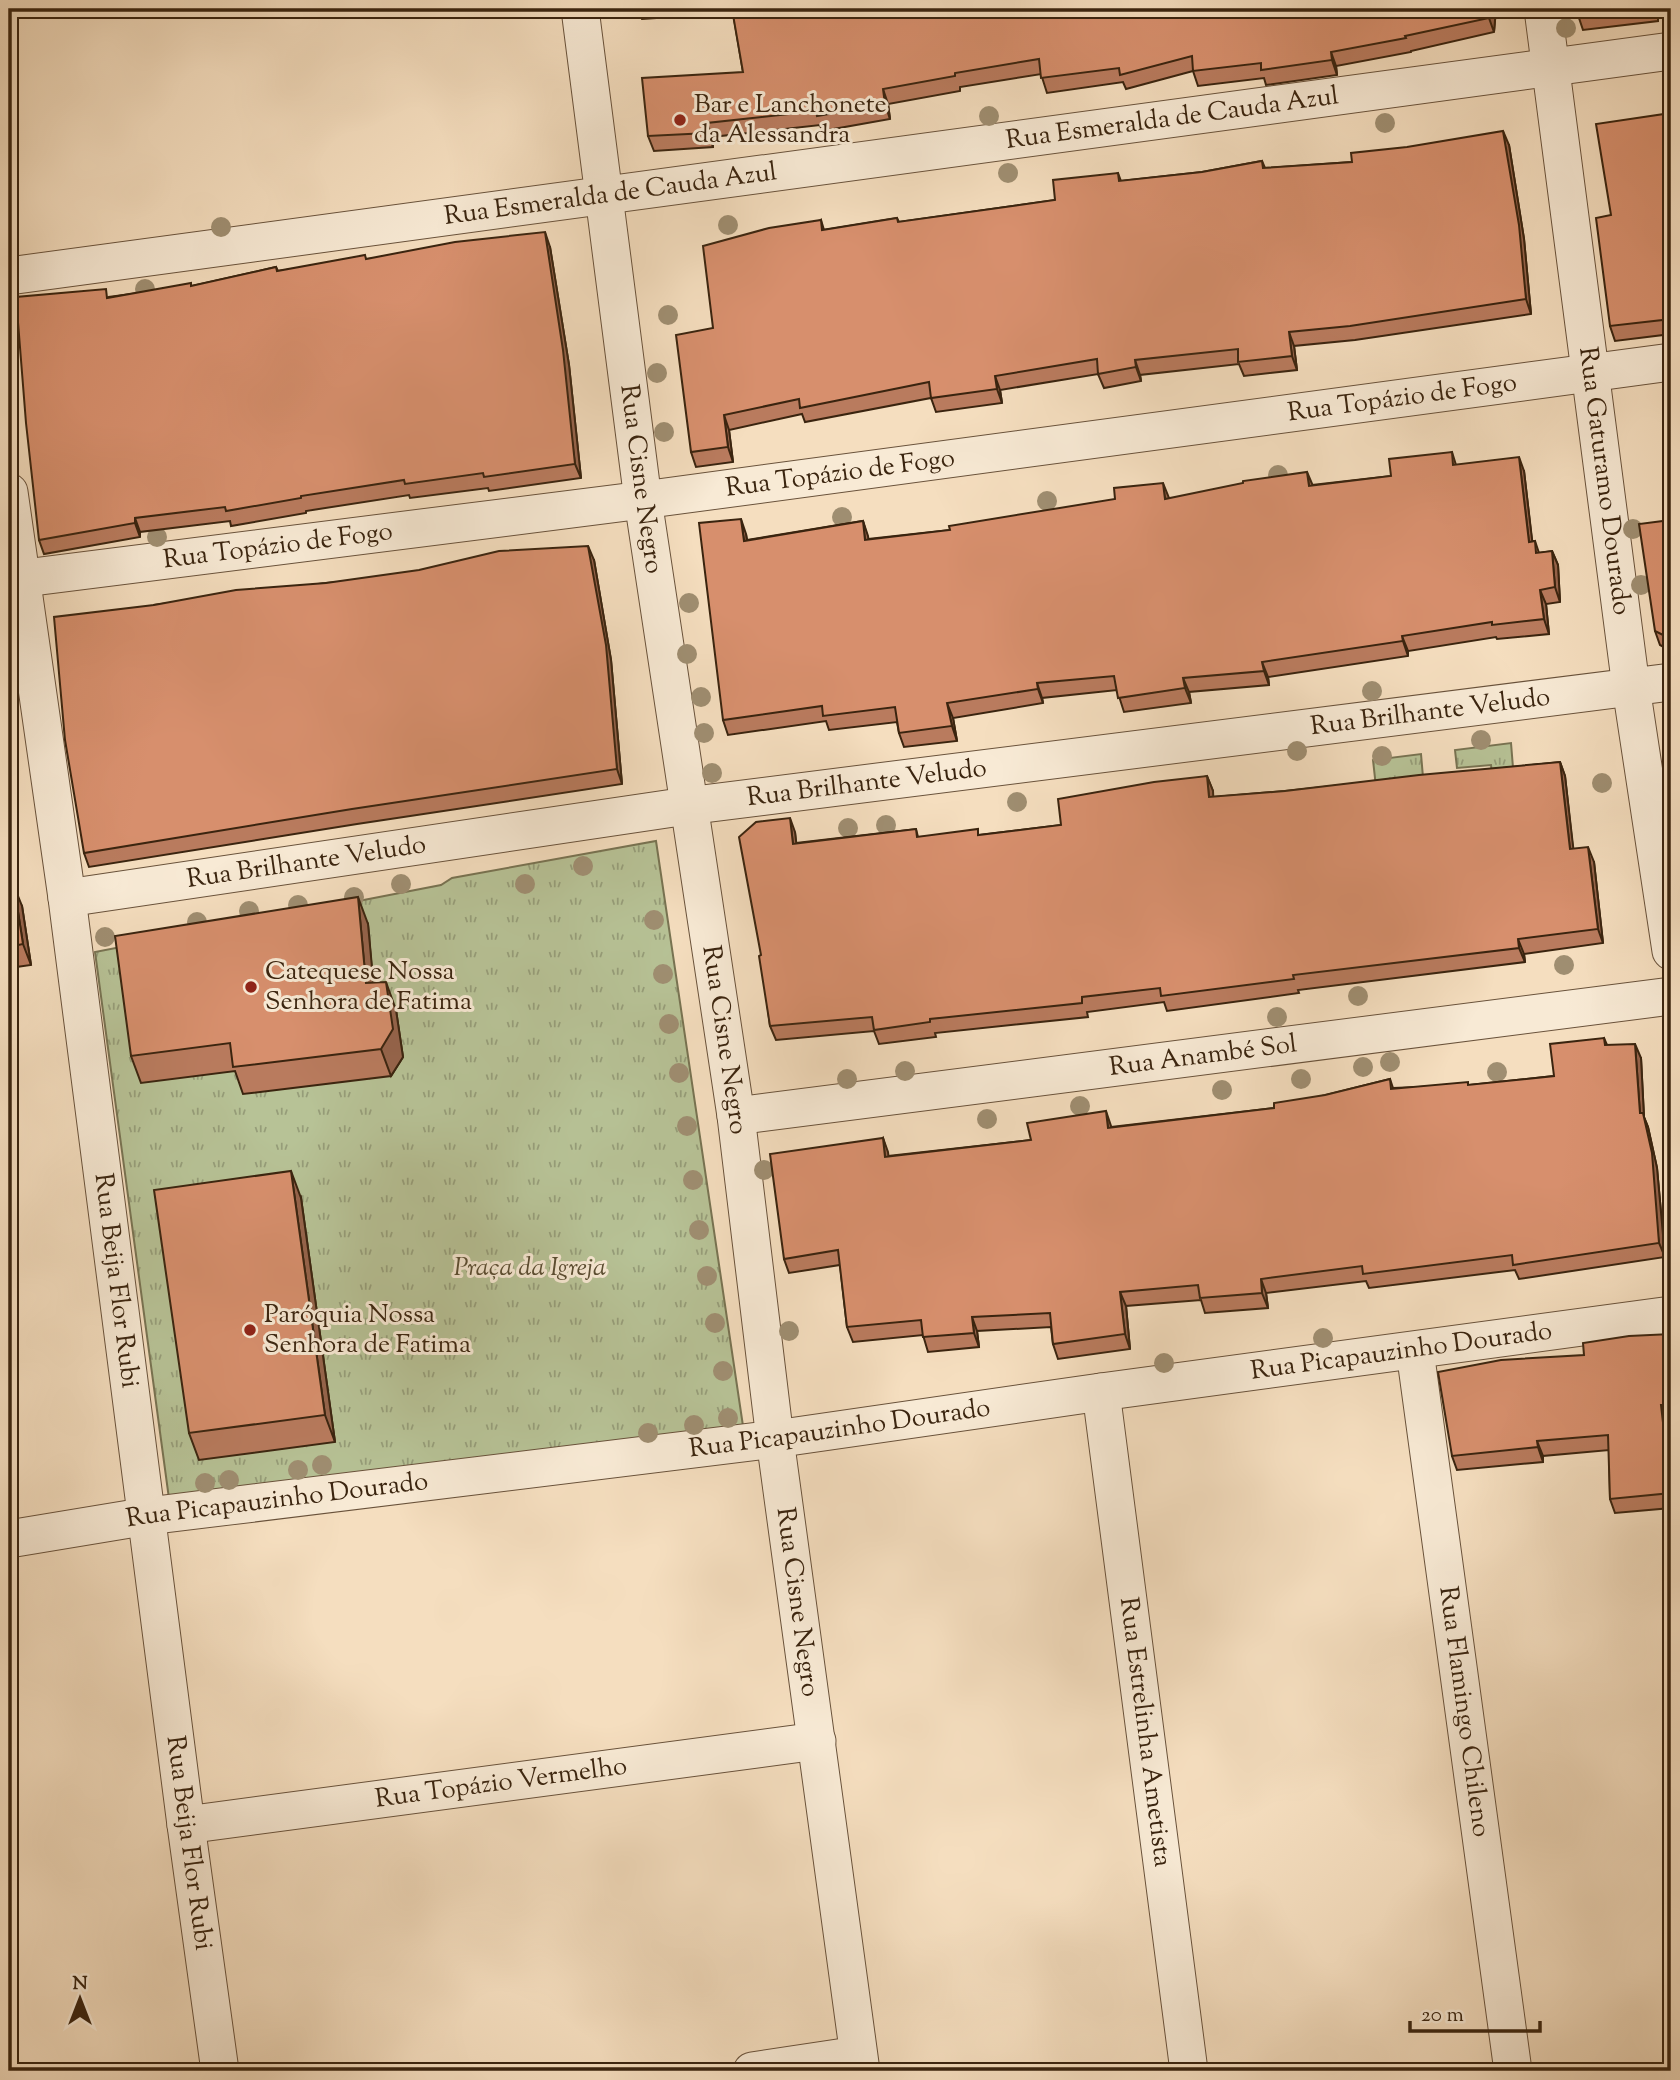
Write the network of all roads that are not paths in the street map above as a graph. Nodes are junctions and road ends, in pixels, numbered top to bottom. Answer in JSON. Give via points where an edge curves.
{"nodes":[{"id":1,"x":580,"y":9,"type":"edge"},
{"id":2,"x":1543,"y":9,"type":"edge"},
{"id":3,"x":1671,"y":51,"type":"edge"},
{"id":4,"x":1551,"y":68,"type":"junction"},
{"id":5,"x":604,"y":195,"type":"junction"},
{"id":6,"x":9,"y":276,"type":"edge"},
{"id":7,"x":1671,"y":362,"type":"edge"},
{"id":8,"x":1591,"y":374,"type":"junction"},
{"id":9,"x":9,"y":492,"type":"edge"},
{"id":10,"x":643,"y":500,"type":"junction"},
{"id":11,"x":15,"y":579,"type":"edge"},
{"id":12,"x":1671,"y":682,"type":"edge"},
{"id":13,"x":1631,"y":687,"type":"junction"},
{"id":14,"x":687,"y":806,"type":"junction"},
{"id":15,"x":67,"y":898,"type":"junction"},
{"id":16,"x":1671,"y":951,"type":"edge"},
{"id":17,"x":1671,"y":996,"type":"edge"},
{"id":18,"x":736,"y":1116,"type":"junction"},
{"id":19,"x":1671,"y":1315,"type":"edge"},
{"id":20,"x":1415,"y":1351,"type":"junction"},
{"id":21,"x":1101,"y":1392,"type":"junction"},
{"id":22,"x":775,"y":1439,"type":"junction"},
{"id":23,"x":148,"y":1516,"type":"junction"},
{"id":24,"x":9,"y":1539,"type":"edge"},
{"id":25,"x":817,"y":1741,"type":"junction"},
{"id":26,"x":186,"y":1825,"type":"junction"},
{"id":27,"x":859,"y":2063,"type":"edge"},
{"id":28,"x":220,"y":2071,"type":"edge"},
{"id":29,"x":752,"y":2071,"type":"edge"},
{"id":30,"x":1189,"y":2071,"type":"edge"},
{"id":31,"x":1513,"y":2071,"type":"edge"}],
"edges":[{"from":1,"to":5,"type":"street","name":"Rua Cisne Negro"},
{"from":2,"to":4,"type":"street","name":"Rua Gaturamo Dourado"},
{"from":3,"to":4,"type":"street","name":"Rua Esmeralda de Cauda Azul"},
{"from":4,"to":5,"type":"street","name":"Rua Esmeralda de Cauda Azul"},
{"from":4,"to":8,"type":"street","name":"Rua Gaturamo Dourado"},
{"from":5,"to":6,"type":"street","name":"Rua Esmeralda de Cauda Azul"},
{"from":5,"to":10,"type":"street","name":"Rua Cisne Negro"},
{"from":7,"to":8,"type":"street","name":"Rua Topázio de Fogo"},
{"from":8,"to":10,"type":"street","name":"Rua Topázio de Fogo"},
{"from":8,"to":13,"type":"street","name":"Rua Gaturamo Dourado"},
{"from":9,"to":11,"type":"street","name":"Rua Beija Flor Rubi"},
{"from":10,"to":11,"type":"street","name":"Rua Topázio de Fogo"},
{"from":10,"to":14,"type":"street","name":"Rua Cisne Negro"},
{"from":11,"to":15,"type":"street","name":"Rua Beija Flor Rubi"},
{"from":12,"to":13,"type":"street","name":"Rua Brilhante Veludo"},
{"from":13,"to":14,"type":"street","name":"Rua Brilhante Veludo"},
{"from":13,"to":16,"type":"street","name":"Rua Gaturamo Dourado"},
{"from":14,"to":15,"type":"street","name":"Rua Brilhante Veludo"},
{"from":14,"to":18,"type":"street","name":"Rua Cisne Negro"},
{"from":15,"to":23,"type":"street","name":"Rua Beija Flor Rubi"},
{"from":17,"to":18,"type":"street","name":"Rua Anambé Sol"},
{"from":18,"to":22,"type":"street","name":"Rua Cisne Negro"},
{"from":19,"to":20,"type":"street","name":"Rua Picapauzinho Dourado"},
{"from":20,"to":21,"type":"street","name":"Rua Picapauzinho Dourado"},
{"from":20,"to":31,"type":"street","name":"Rua Flamingo Chileno"},
{"from":21,"to":22,"type":"street","name":"Rua Picapauzinho Dourado"},
{"from":21,"to":30,"type":"street","name":"Rua Estrelinha Ametista"},
{"from":22,"to":23,"type":"street","name":"Rua Picapauzinho Dourado"},
{"from":22,"to":25,"type":"street","name":"Rua Cisne Negro"},
{"from":23,"to":24,"type":"street","name":"Rua Picapauzinho Dourado"},
{"from":23,"to":26,"type":"street","name":"Rua Beija Flor Rubi"},
{"from":25,"to":26,"type":"street","name":"Rua Topázio Vermelho"},
{"from":25,"to":27,"type":"street","name":"Rua Cisne Negro"},
{"from":26,"to":28,"type":"street","name":"Rua Beija Flor Rubi"},
{"from":27,"to":29,"type":"street"}]}
